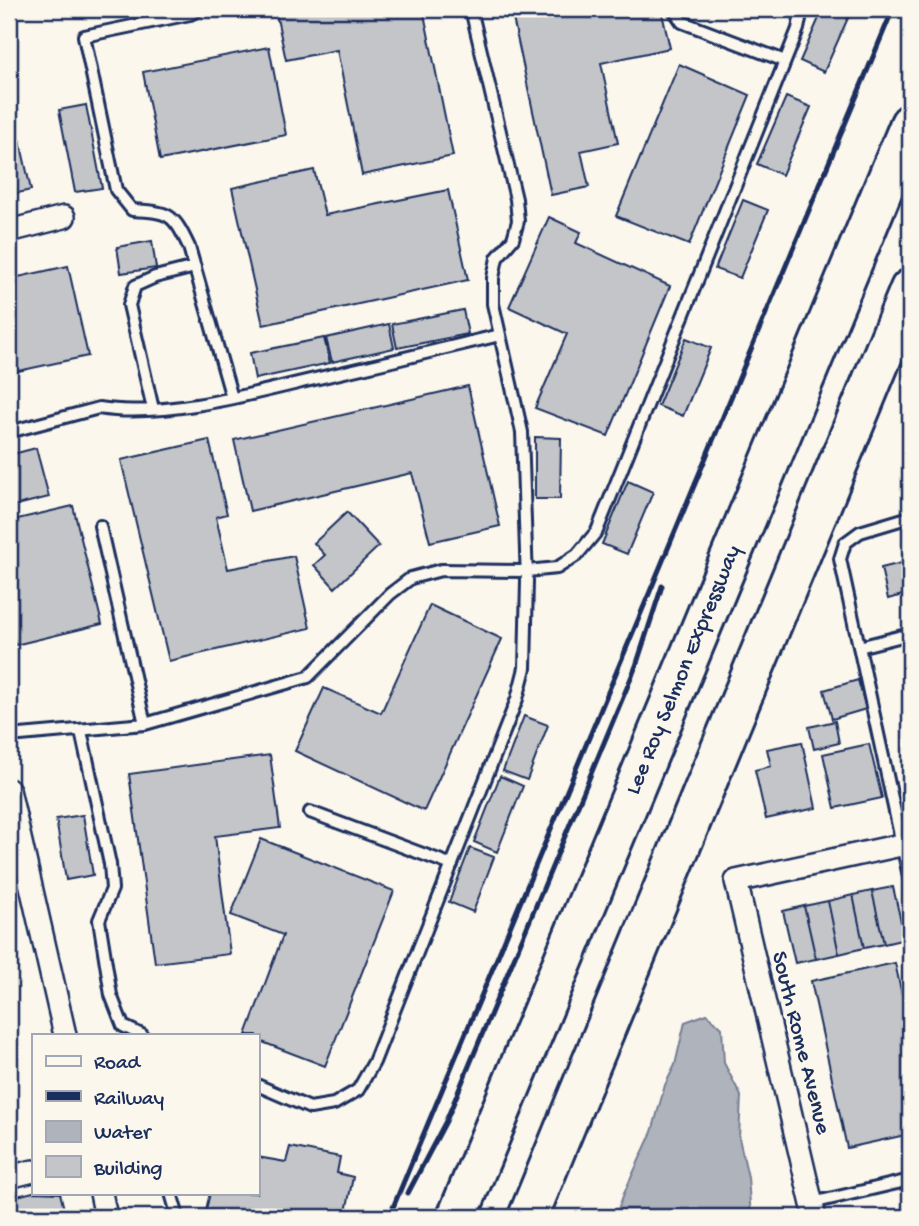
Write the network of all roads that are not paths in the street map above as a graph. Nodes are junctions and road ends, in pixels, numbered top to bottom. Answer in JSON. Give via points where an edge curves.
{"nodes":[{"id":1,"x":200,"y":9,"type":"edge"},
{"id":2,"x":471,"y":9,"type":"edge"},
{"id":3,"x":673,"y":9,"type":"edge"},
{"id":4,"x":802,"y":9,"type":"edge"},
{"id":5,"x":785,"y":61,"type":"junction"},
{"id":6,"x":910,"y":124,"type":"edge"},
{"id":7,"x":64,"y":217,"type":"dead end"},
{"id":8,"x":9,"y":231,"type":"edge"},
{"id":9,"x":195,"y":267,"type":"junction"},
{"id":10,"x":910,"y":289,"type":"edge"},
{"id":11,"x":500,"y":335,"type":"junction"},
{"id":12,"x":232,"y":398,"type":"junction"},
{"id":13,"x":153,"y":409,"type":"junction"},
{"id":14,"x":9,"y":432,"type":"edge"},
{"id":15,"x":910,"y":517,"type":"edge"},
{"id":16,"x":100,"y":526,"type":"dead end"},
{"id":17,"x":527,"y":571,"type":"junction"},
{"id":18,"x":910,"y":634,"type":"edge"},
{"id":19,"x":859,"y":646,"type":"junction"},
{"id":20,"x":145,"y":724,"type":"junction"},
{"id":21,"x":80,"y":732,"type":"junction"},
{"id":22,"x":9,"y":736,"type":"edge"},
{"id":23,"x":9,"y":790,"type":"edge"},
{"id":24,"x":310,"y":812,"type":"dead end"},
{"id":25,"x":906,"y":844,"type":"edge"},
{"id":26,"x":452,"y":865,"type":"junction"},
{"id":27,"x":910,"y":881,"type":"edge"},
{"id":28,"x":65,"y":1034,"type":"edge"},
{"id":29,"x":140,"y":1034,"type":"edge"},
{"id":30,"x":259,"y":1086,"type":"edge"},
{"id":31,"x":32,"y":1171,"type":"edge"},
{"id":32,"x":9,"y":1177,"type":"edge"},
{"id":33,"x":910,"y":1180,"type":"edge"},
{"id":34,"x":101,"y":1194,"type":"edge"},
{"id":35,"x":171,"y":1194,"type":"edge"},
{"id":36,"x":813,"y":1210,"type":"edge"},
{"id":37,"x":106,"y":1217,"type":"edge"},
{"id":38,"x":178,"y":1217,"type":"edge"},
{"id":39,"x":457,"y":1217,"type":"edge"},
{"id":40,"x":528,"y":1217,"type":"edge"}],
"edges":[{"from":1,"to":9,"type":"lane","via":[[84,36],[116,190],[132,210],[167,214],[178,225]]},
{"from":2,"to":11,"type":"lane","via":[[518,221],[513,239],[497,258],[492,278]]},
{"from":3,"to":5,"type":"lane","via":[[682,22]]},
{"from":4,"to":5,"type":"lane"},
{"from":5,"to":17,"type":"lane","via":[[597,531],[577,555],[557,568]]},
{"from":6,"to":39,"type":"highway","name":"Lee Roy Selmon Expressway"},
{"from":7,"to":8,"type":"street"},
{"from":9,"to":12,"type":"lane"},
{"from":9,"to":13,"type":"lane","via":[[135,286],[129,305]]},
{"from":10,"to":40,"type":"highway"},
{"from":11,"to":12,"type":"lane"},
{"from":11,"to":17,"type":"lane","via":[[522,432]]},
{"from":12,"to":13,"type":"lane"},
{"from":13,"to":14,"type":"lane","via":[[99,408]]},
{"from":15,"to":19,"type":"lane","via":[[860,532],[845,543],[840,559]]},
{"from":16,"to":20,"type":"lane"},
{"from":17,"to":20,"type":"lane","via":[[441,570],[411,578],[390,593],[308,677]]},
{"from":17,"to":26,"type":"lane","via":[[526,668]]},
{"from":18,"to":19,"type":"lane"},
{"from":19,"to":25,"type":"lane"},
{"from":20,"to":21,"type":"lane"},
{"from":21,"to":22,"type":"lane"},
{"from":21,"to":29,"type":"lane","via":[[111,876],[112,888],[99,920],[111,995],[124,1026]]},
{"from":23,"to":28,"type":"street"},
{"from":24,"to":26,"type":"lane"},
{"from":25,"to":27,"type":"lane"},
{"from":25,"to":36,"type":"street","name":"South Rome Avenue","via":[[736,881]]},
{"from":26,"to":30,"type":"lane","via":[[374,1062],[358,1090],[334,1104],[310,1108]]},
{"from":31,"to":32,"type":"street"},
{"from":33,"to":36,"type":"lane"},
{"from":34,"to":37,"type":"street"},
{"from":35,"to":38,"type":"lane"}]}
